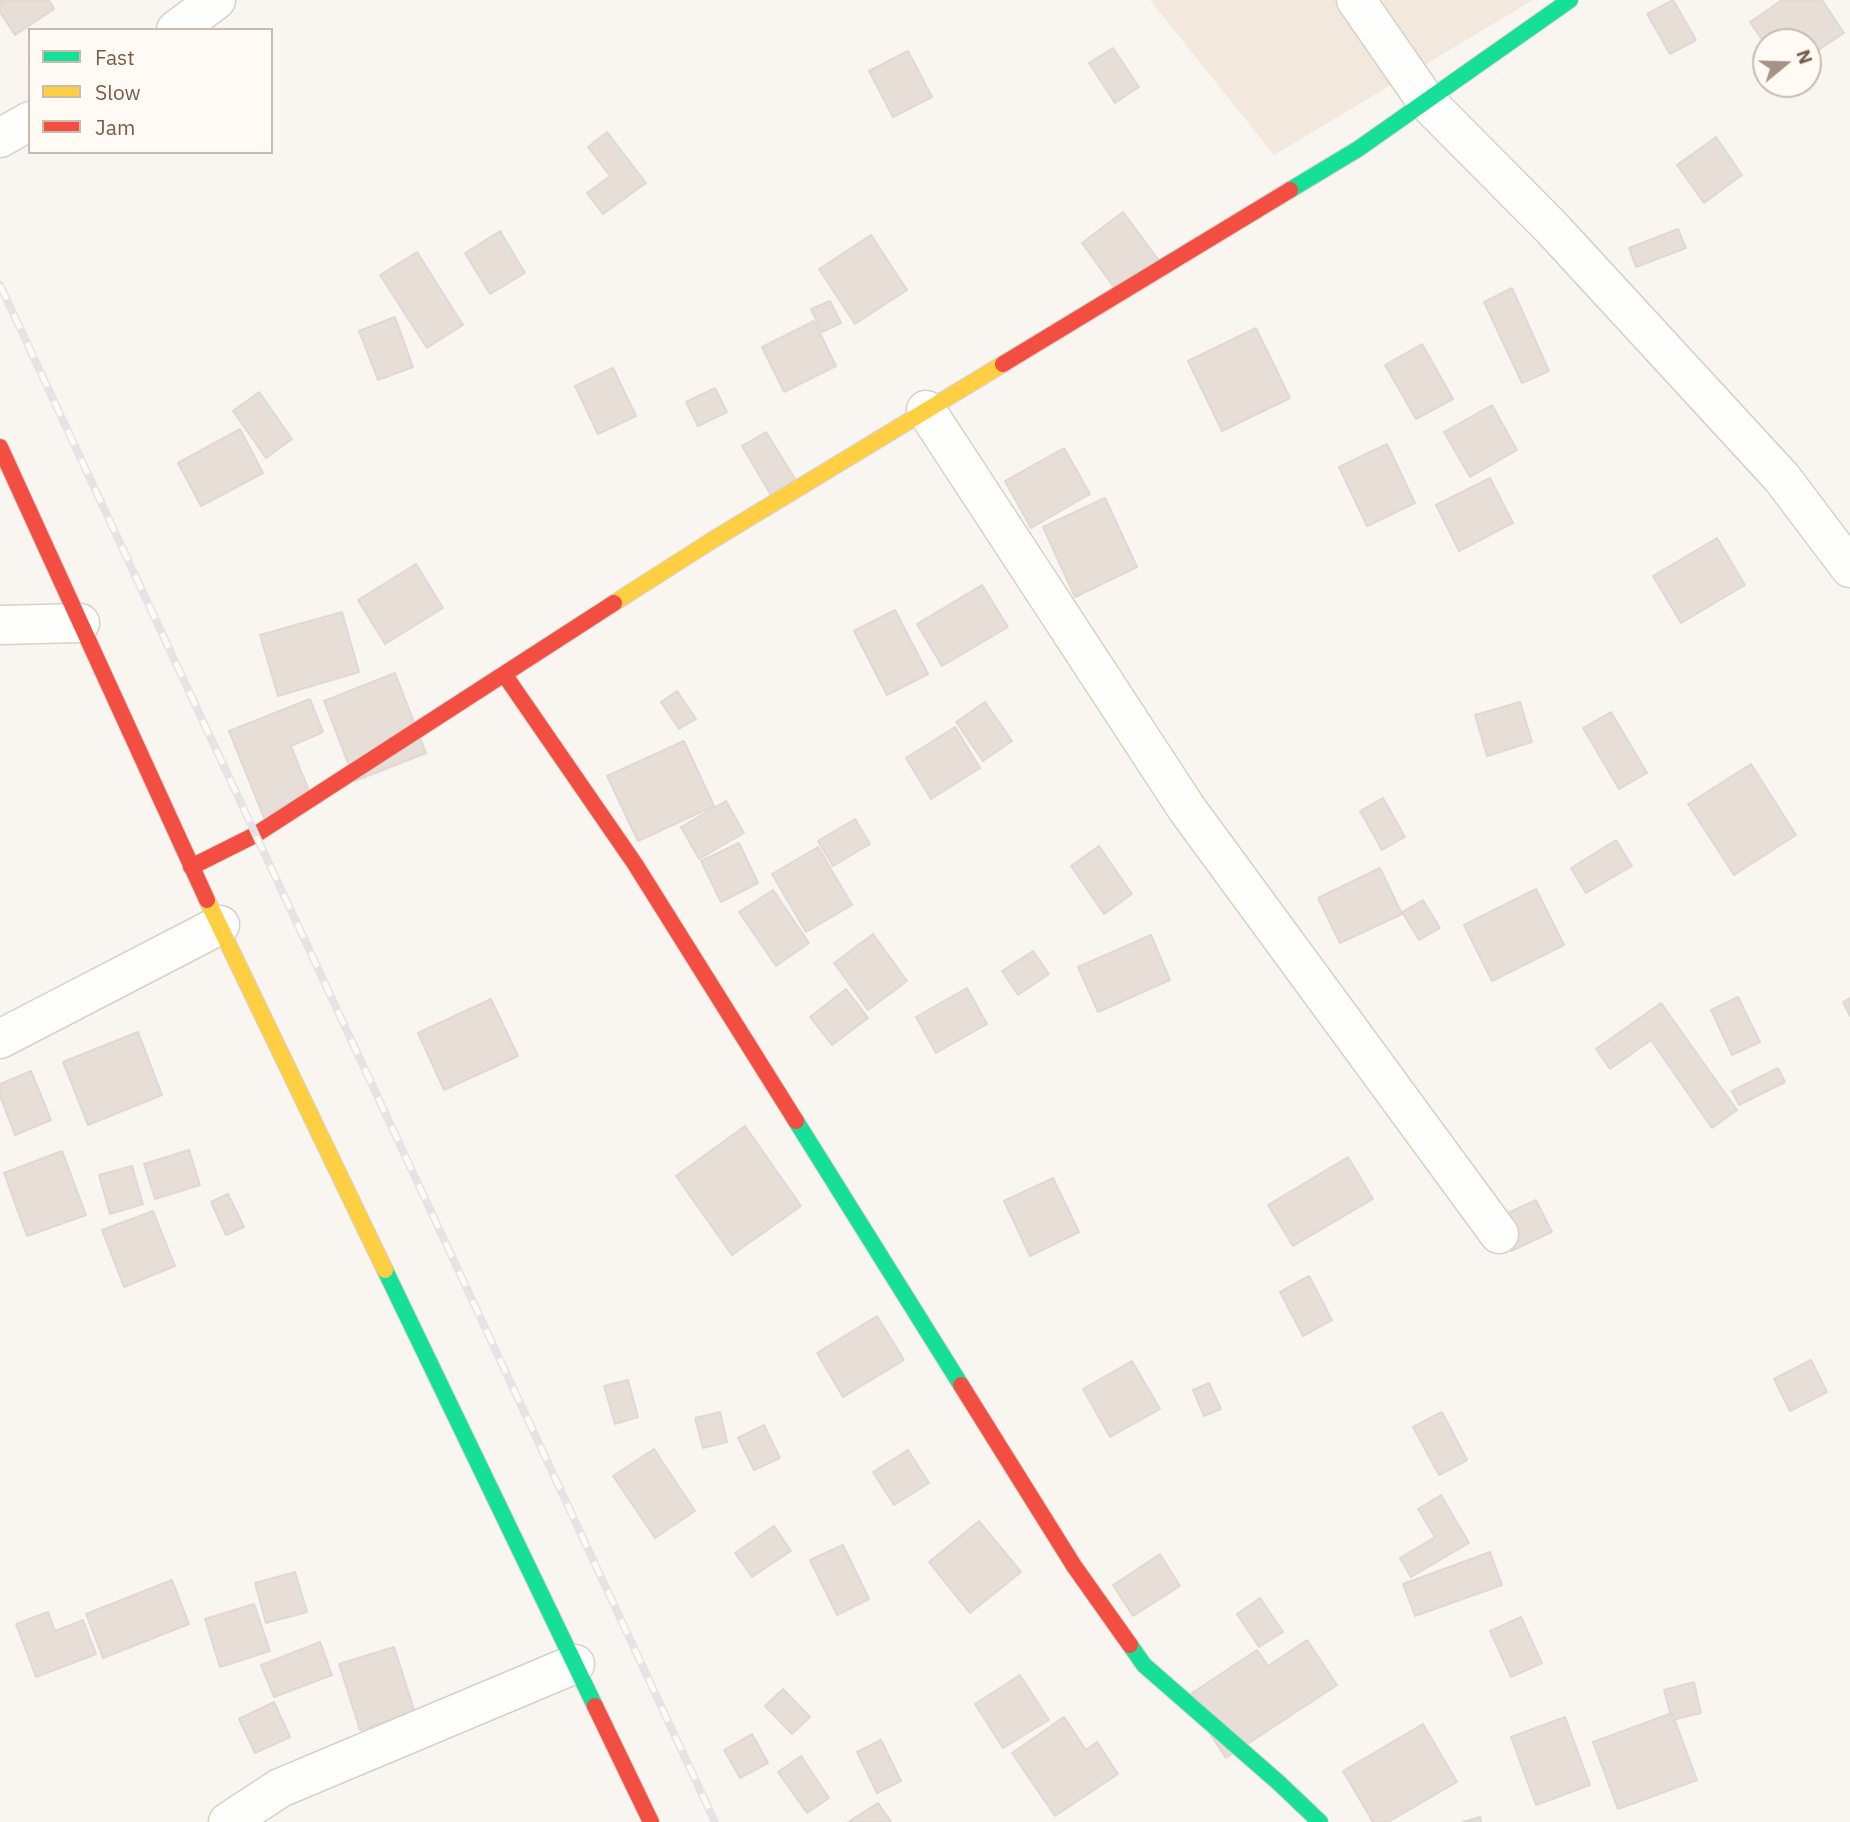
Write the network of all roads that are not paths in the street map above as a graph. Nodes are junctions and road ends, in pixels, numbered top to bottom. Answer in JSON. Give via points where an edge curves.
{"nodes":[{"id":1,"x":216,"y":0,"type":"edge"},
{"id":2,"x":1356,"y":0,"type":"edge"},
{"id":3,"x":1570,"y":0,"type":"edge"},
{"id":4,"x":179,"y":28,"type":"edge"},
{"id":5,"x":1426,"y":101,"type":"junction"},
{"id":6,"x":28,"y":122,"type":"edge"},
{"id":7,"x":0,"y":138,"type":"edge"},
{"id":8,"x":926,"y":410,"type":"junction"},
{"id":9,"x":4,"y":471,"type":"edge"},
{"id":10,"x":1850,"y":568,"type":"edge"},
{"id":11,"x":80,"y":624,"type":"junction"},
{"id":12,"x":0,"y":625,"type":"edge"},
{"id":13,"x":504,"y":674,"type":"junction"},
{"id":14,"x":191,"y":867,"type":"junction"},
{"id":15,"x":219,"y":925,"type":"junction"},
{"id":16,"x":0,"y":1039,"type":"edge"},
{"id":17,"x":1499,"y":1234,"type":"dead end"},
{"id":18,"x":575,"y":1664,"type":"junction"},
{"id":19,"x":228,"y":1822,"type":"edge"},
{"id":20,"x":651,"y":1822,"type":"edge"},
{"id":21,"x":1320,"y":1822,"type":"edge"}],
"edges":[{"from":1,"to":4,"type":"street"},
{"from":2,"to":5,"type":"street"},
{"from":3,"to":5,"type":"street"},
{"from":5,"to":8,"type":"street","via":[[1358,149]]},
{"from":5,"to":10,"type":"street","via":[[1551,227],[1782,478]]},
{"from":6,"to":7,"type":"street"},
{"from":8,"to":13,"type":"street"},
{"from":8,"to":17,"type":"street","via":[[1187,809]]},
{"from":9,"to":11,"type":"street"},
{"from":11,"to":12,"type":"street"},
{"from":11,"to":14,"type":"street"},
{"from":13,"to":14,"type":"street","via":[[255,835]]},
{"from":13,"to":21,"type":"street","via":[[635,864],[1074,1566],[1144,1665]]},
{"from":14,"to":15,"type":"street"},
{"from":15,"to":16,"type":"street"},
{"from":15,"to":18,"type":"street"},
{"from":18,"to":19,"type":"street","via":[[280,1788]]},
{"from":18,"to":20,"type":"street"}]}
